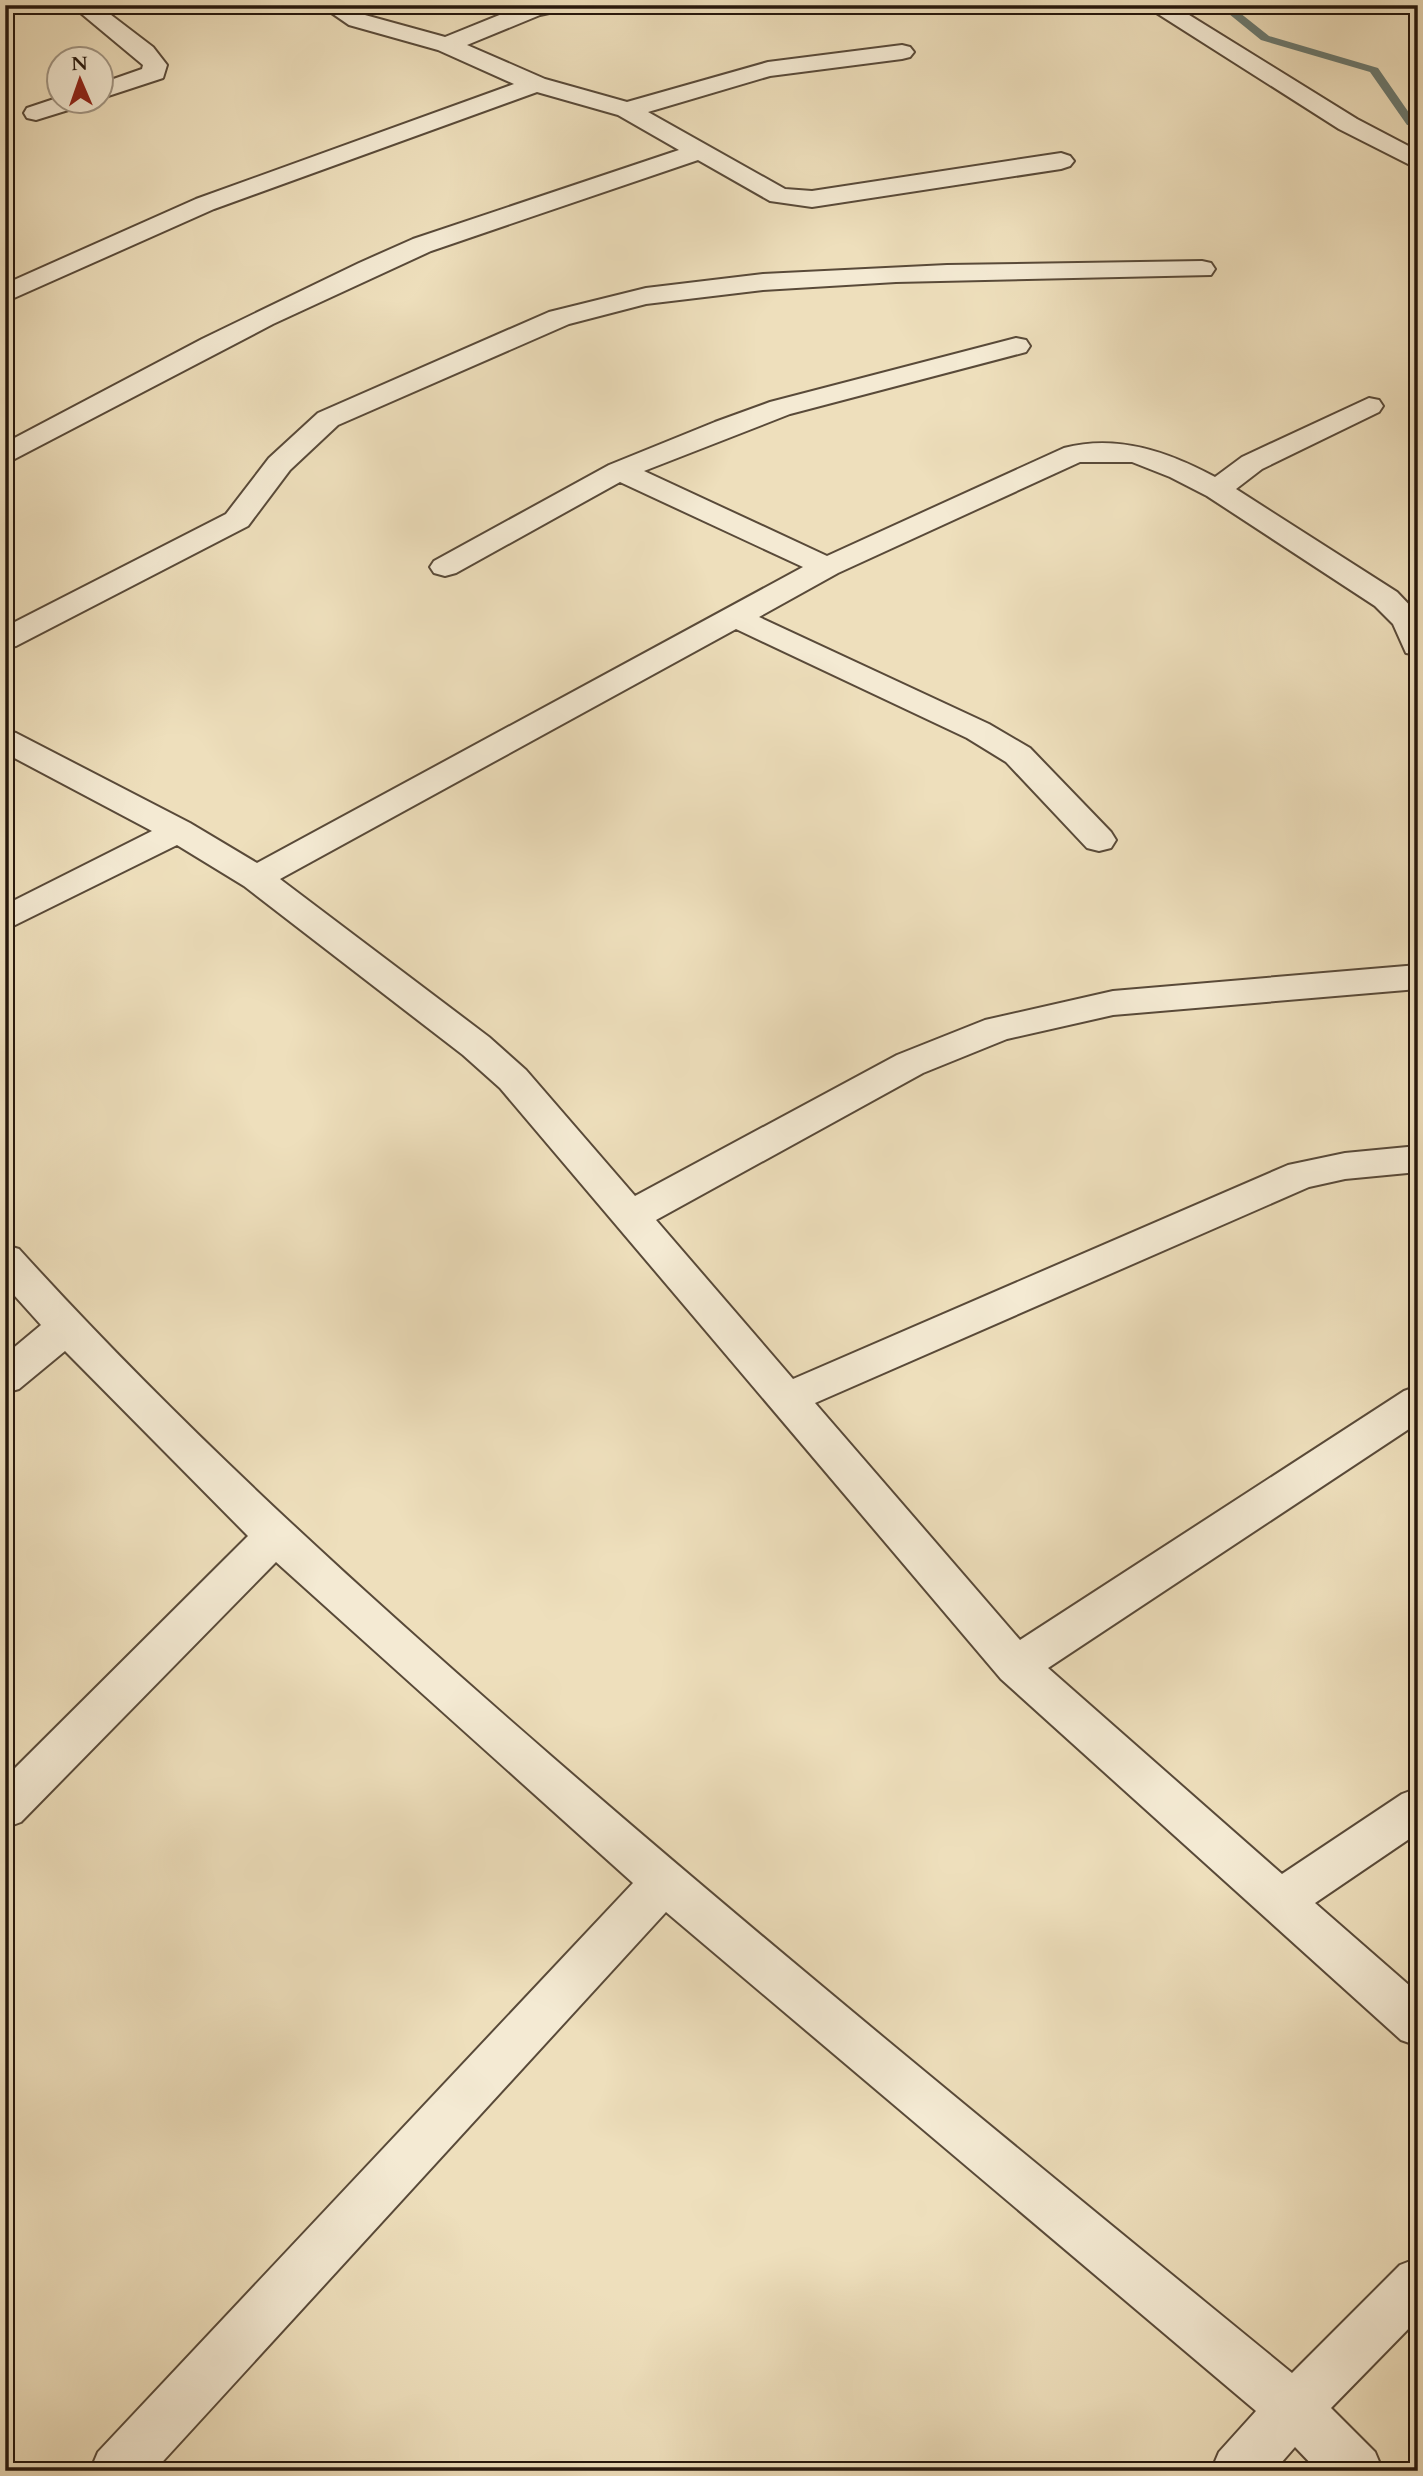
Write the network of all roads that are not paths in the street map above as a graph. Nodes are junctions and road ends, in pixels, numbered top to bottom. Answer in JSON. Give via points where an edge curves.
{"nodes":[{"id":1,"x":83,"y":5,"type":"edge"},
{"id":2,"x":332,"y":5,"type":"edge"},
{"id":3,"x":555,"y":5,"type":"edge"},
{"id":4,"x":1156,"y":5,"type":"edge"},
{"id":5,"x":446,"y":45,"type":"junction"},
{"id":6,"x":902,"y":52,"type":"dead end"},
{"id":7,"x":536,"y":84,"type":"junction"},
{"id":8,"x":116,"y":86,"type":"edge"},
{"id":9,"x":46,"y":110,"type":"edge"},
{"id":10,"x":627,"y":110,"type":"junction"},
{"id":11,"x":36,"y":113,"type":"dead end"},
{"id":12,"x":701,"y":151,"type":"junction"},
{"id":13,"x":1061,"y":161,"type":"dead end"},
{"id":14,"x":1418,"y":161,"type":"edge"},
{"id":15,"x":1202,"y":268,"type":"dead end"},
{"id":16,"x":7,"y":290,"type":"edge"},
{"id":17,"x":1016,"y":346,"type":"dead end"},
{"id":18,"x":1369,"y":406,"type":"dead end"},
{"id":19,"x":5,"y":455,"type":"edge"},
{"id":20,"x":618,"y":471,"type":"junction"},
{"id":21,"x":1217,"y":490,"type":"junction"},
{"id":22,"x":827,"y":567,"type":"junction"},
{"id":23,"x":445,"y":568,"type":"dead end"},
{"id":24,"x":736,"y":618,"type":"junction"},
{"id":25,"x":5,"y":639,"type":"edge"},
{"id":26,"x":1417,"y":646,"type":"edge"},
{"id":27,"x":5,"y":740,"type":"edge"},
{"id":28,"x":178,"y":831,"type":"junction"},
{"id":29,"x":1099,"y":840,"type":"dead end"},
{"id":30,"x":256,"y":878,"type":"junction"},
{"id":31,"x":5,"y":919,"type":"edge"},
{"id":32,"x":1418,"y":977,"type":"edge"},
{"id":33,"x":1418,"y":1158,"type":"edge"},
{"id":34,"x":629,"y":1217,"type":"junction"},
{"id":35,"x":5,"y":1259,"type":"edge"},
{"id":36,"x":65,"y":1328,"type":"junction"},
{"id":37,"x":5,"y":1378,"type":"edge"},
{"id":38,"x":788,"y":1398,"type":"junction"},
{"id":39,"x":1418,"y":1402,"type":"edge"},
{"id":40,"x":274,"y":1537,"type":"junction"},
{"id":41,"x":1016,"y":1666,"type":"junction"},
{"id":42,"x":5,"y":1808,"type":"edge"},
{"id":43,"x":1418,"y":1808,"type":"edge"},
{"id":44,"x":663,"y":1883,"type":"junction"},
{"id":45,"x":1278,"y":1902,"type":"junction"},
{"id":46,"x":1418,"y":2024,"type":"edge"},
{"id":47,"x":1418,"y":2283,"type":"edge"},
{"id":48,"x":1294,"y":2408,"type":"junction"},
{"id":49,"x":117,"y":2471,"type":"edge"},
{"id":50,"x":1238,"y":2471,"type":"edge"},
{"id":51,"x":1356,"y":2471,"type":"edge"}],
"edges":[{"from":1,"to":8,"type":"street","via":[[145,52],[155,65],[154,73]]},
{"from":2,"to":5,"type":"street","via":[[357,20]]},
{"from":3,"to":5,"type":"street"},
{"from":4,"to":14,"type":"street","via":[[1348,124]]},
{"from":5,"to":7,"type":"street"},
{"from":6,"to":10,"type":"street","via":[[768,69]]},
{"from":7,"to":10,"type":"street"},
{"from":7,"to":16,"type":"street","via":[[205,204]]},
{"from":9,"to":11,"type":"street"},
{"from":10,"to":12,"type":"street"},
{"from":12,"to":13,"type":"street","via":[[779,196],[812,199]]},
{"from":12,"to":19,"type":"street","via":[[386,260],[313,292]]},
{"from":15,"to":25,"type":"street","via":[[859,275],[678,289],[590,308],[328,419],[279,464],[237,520]]},
{"from":17,"to":20,"type":"street","via":[[780,408]]},
{"from":18,"to":21,"type":"street","via":[[1252,463]]},
{"from":20,"to":22,"type":"street"},
{"from":20,"to":23,"type":"street"},
{"from":21,"to":22,"type":"street","via":[[1134,453],[1108,449],[1074,454]]},
{"from":21,"to":26,"type":"street","via":[[1386,599],[1407,621]]},
{"from":22,"to":24,"type":"street"},
{"from":24,"to":29,"type":"street","via":[[978,731],[1018,755]]},
{"from":24,"to":30,"type":"street"},
{"from":27,"to":28,"type":"street"},
{"from":28,"to":30,"type":"street"},
{"from":28,"to":31,"type":"street"},
{"from":30,"to":34,"type":"street","via":[[477,1046],[513,1079]]},
{"from":32,"to":34,"type":"street","via":[[1113,1003],[998,1030],[910,1064]]},
{"from":33,"to":38,"type":"street","via":[[1301,1175]]},
{"from":34,"to":38,"type":"street"},
{"from":35,"to":36,"type":"street"},
{"from":36,"to":37,"type":"street"},
{"from":36,"to":40,"type":"street"},
{"from":38,"to":41,"type":"street"},
{"from":39,"to":41,"type":"street"},
{"from":40,"to":42,"type":"street"},
{"from":40,"to":44,"type":"street"},
{"from":41,"to":45,"type":"street"},
{"from":43,"to":45,"type":"street"},
{"from":44,"to":48,"type":"street"},
{"from":44,"to":49,"type":"street"},
{"from":45,"to":46,"type":"street"},
{"from":47,"to":48,"type":"street"},
{"from":48,"to":50,"type":"street"},
{"from":48,"to":51,"type":"street"}]}
